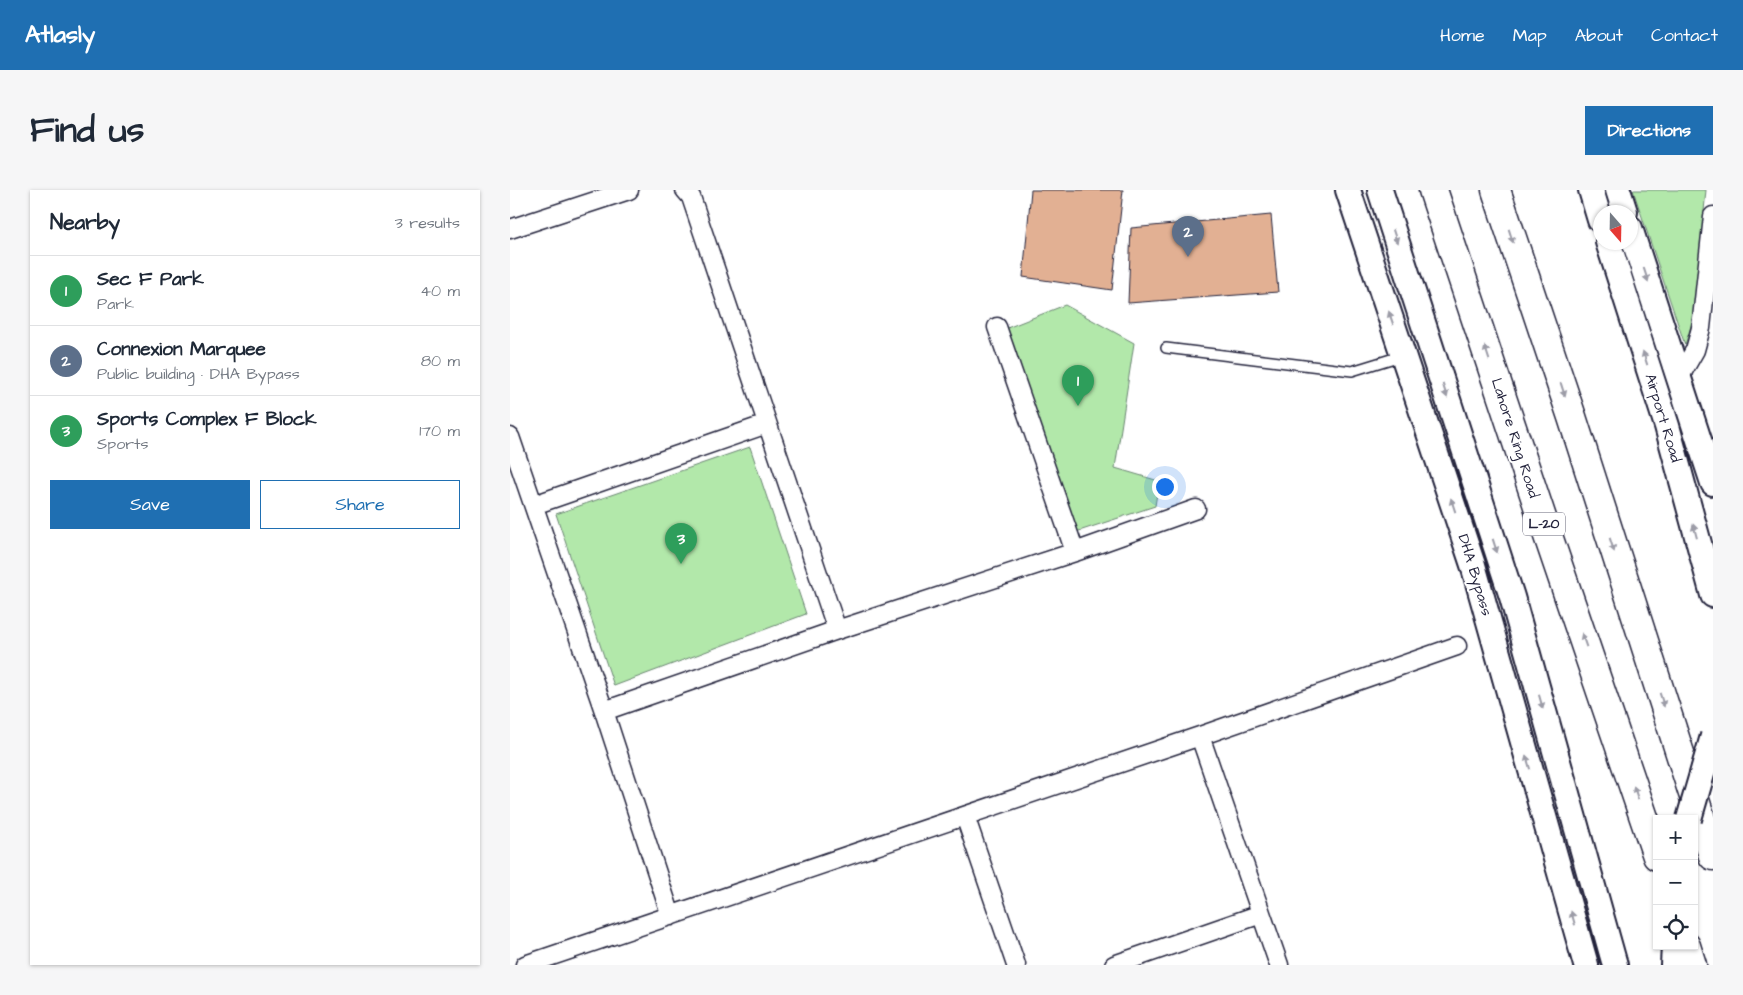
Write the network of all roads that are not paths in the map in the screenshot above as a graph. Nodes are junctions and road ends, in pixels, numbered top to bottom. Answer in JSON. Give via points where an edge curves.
{"nodes":[{"id":1,"x":629,"y":190,"type":"edge"},
{"id":2,"x":685,"y":190,"type":"edge"},
{"id":3,"x":1348,"y":190,"type":"edge"},
{"id":4,"x":1380,"y":190,"type":"edge"},
{"id":5,"x":1434,"y":190,"type":"edge"},
{"id":6,"x":1496,"y":190,"type":"edge"},
{"id":7,"x":1591,"y":190,"type":"edge"},
{"id":8,"x":1618,"y":190,"type":"edge"},
{"id":9,"x":1596,"y":205,"type":"edge"},
{"id":10,"x":1623,"y":205,"type":"edge"},
{"id":11,"x":1713,"y":216,"type":"edge"},
{"id":12,"x":510,"y":229,"type":"edge"},
{"id":13,"x":1611,"y":250,"type":"edge"},
{"id":14,"x":1637,"y":250,"type":"edge"},
{"id":15,"x":997,"y":327,"type":"dead end"},
{"id":16,"x":1166,"y":348,"type":"dead end"},
{"id":17,"x":1404,"y":355,"type":"junction"},
{"id":18,"x":1679,"y":378,"type":"junction"},
{"id":19,"x":767,"y":424,"type":"junction"},
{"id":20,"x":510,"y":437,"type":"edge"},
{"id":21,"x":1713,"y":483,"type":"edge"},
{"id":22,"x":534,"y":505,"type":"junction"},
{"id":23,"x":1196,"y":509,"type":"dead end"},
{"id":24,"x":1075,"y":552,"type":"junction"},
{"id":25,"x":1713,"y":595,"type":"edge"},
{"id":26,"x":837,"y":630,"type":"junction"},
{"id":27,"x":1457,"y":646,"type":"dead end"},
{"id":28,"x":604,"y":711,"type":"junction"},
{"id":29,"x":1200,"y":736,"type":"junction"},
{"id":30,"x":1713,"y":736,"type":"edge"},
{"id":31,"x":1690,"y":815,"type":"edge"},
{"id":32,"x":965,"y":816,"type":"junction"},
{"id":33,"x":1653,"y":844,"type":"edge"},
{"id":34,"x":1713,"y":856,"type":"edge"},
{"id":35,"x":1261,"y":914,"type":"junction"},
{"id":36,"x":671,"y":916,"type":"junction"},
{"id":37,"x":1674,"y":950,"type":"edge"},
{"id":38,"x":1687,"y":950,"type":"edge"},
{"id":39,"x":525,"y":965,"type":"edge"},
{"id":40,"x":1016,"y":965,"type":"edge"},
{"id":41,"x":1114,"y":965,"type":"edge"},
{"id":42,"x":1279,"y":965,"type":"edge"},
{"id":43,"x":1586,"y":965,"type":"edge"},
{"id":44,"x":1615,"y":965,"type":"edge"},
{"id":45,"x":1673,"y":965,"type":"edge"},
{"id":46,"x":1692,"y":965,"type":"edge"}],
"edges":[{"from":1,"to":12,"type":"street"},
{"from":2,"to":19,"type":"street","via":[[691,197]]},
{"from":17,"to":3,"type":"main road","name":"DHA Bypass","one_way":true},
{"from":4,"to":44,"type":"main road","name":"DHA Bypass","one_way":true,"via":[[1512,597]]},
{"from":33,"to":5,"type":"highway","name":"Lahore Ring Road","number":"L-20","one_way":true},
{"from":6,"to":34,"type":"highway","one_way":true},
{"from":7,"to":9,"type":"main road"},
{"from":8,"to":10,"type":"main road"},
{"from":11,"to":18,"type":"street","via":[[1701,328],[1695,350]]},
{"from":25,"to":13,"type":"main road","name":"Airport Road","one_way":true,"via":[[1667,426]]},
{"from":14,"to":18,"type":"main road","name":"Airport Road","one_way":true},
{"from":15,"to":24,"type":"street"},
{"from":16,"to":17,"type":"lane","via":[[1352,371]]},
{"from":43,"to":17,"type":"main road","name":"DHA Bypass","one_way":true,"via":[[1472,565]]},
{"from":18,"to":21,"type":"main road","name":"Airport Road"},
{"from":19,"to":22,"type":"street"},
{"from":19,"to":26,"type":"street"},
{"from":20,"to":22,"type":"street"},
{"from":22,"to":28,"type":"street"},
{"from":23,"to":24,"type":"street"},
{"from":24,"to":26,"type":"street"},
{"from":26,"to":28,"type":"street"},
{"from":27,"to":29,"type":"street"},
{"from":28,"to":36,"type":"street"},
{"from":29,"to":32,"type":"street"},
{"from":29,"to":35,"type":"street"},
{"from":30,"to":31,"type":"main road","bridge":true},
{"from":32,"to":36,"type":"street"},
{"from":32,"to":40,"type":"street"},
{"from":35,"to":41,"type":"street"},
{"from":35,"to":42,"type":"street"},
{"from":36,"to":39,"type":"street"},
{"from":37,"to":45,"type":"main road"},
{"from":38,"to":46,"type":"highway"}]}
